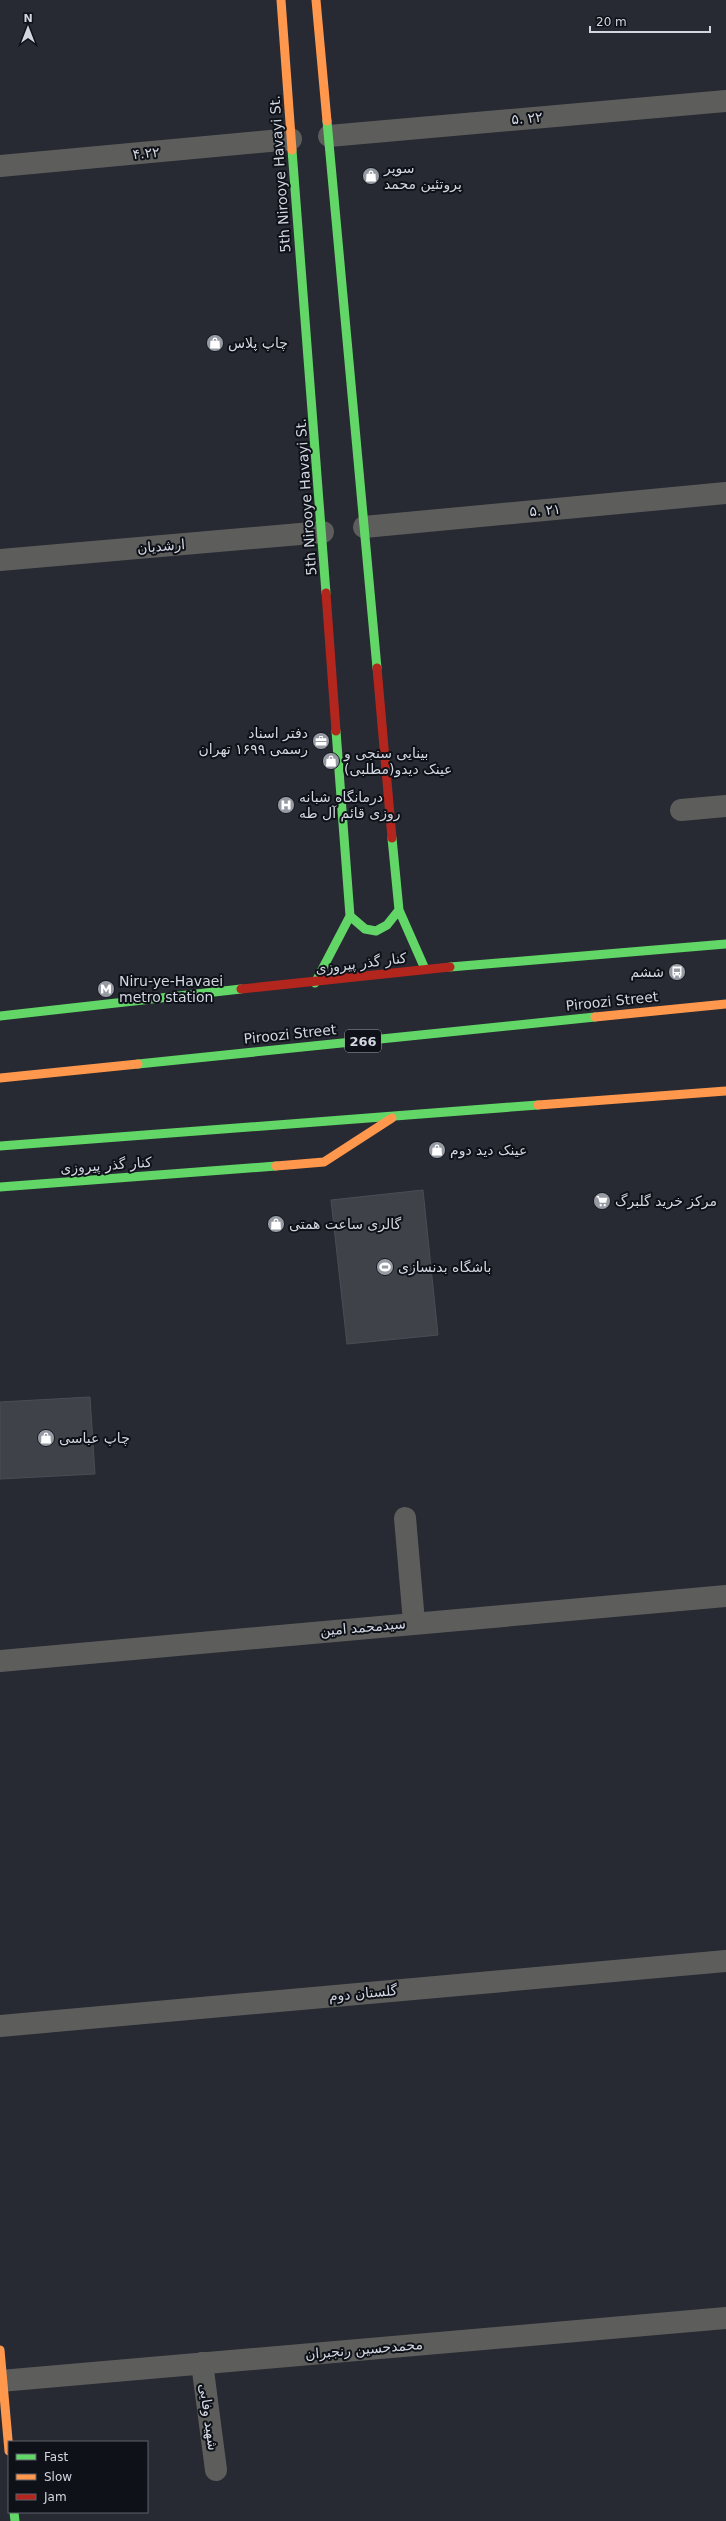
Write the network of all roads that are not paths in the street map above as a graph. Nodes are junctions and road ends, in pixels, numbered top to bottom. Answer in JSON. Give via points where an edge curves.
{"nodes":[{"id":1,"x":281,"y":0,"type":"edge"},
{"id":2,"x":316,"y":0,"type":"edge"},
{"id":3,"x":726,"y":101,"type":"edge"},
{"id":4,"x":329,"y":136,"type":"junction"},
{"id":5,"x":291,"y":140,"type":"junction"},
{"id":6,"x":0,"y":166,"type":"edge"},
{"id":7,"x":726,"y":493,"type":"edge"},
{"id":8,"x":364,"y":527,"type":"junction"},
{"id":9,"x":323,"y":532,"type":"junction"},
{"id":10,"x":0,"y":560,"type":"edge"},
{"id":11,"x":726,"y":806,"type":"edge"},
{"id":12,"x":681,"y":810,"type":"dead end"},
{"id":13,"x":399,"y":910,"type":"junction"},
{"id":14,"x":350,"y":916,"type":"junction"},
{"id":15,"x":726,"y":944,"type":"edge"},
{"id":16,"x":425,"y":969,"type":"junction"},
{"id":17,"x":315,"y":983,"type":"junction"},
{"id":18,"x":726,"y":1004,"type":"edge"},
{"id":19,"x":0,"y":1016,"type":"edge"},
{"id":20,"x":0,"y":1078,"type":"edge"},
{"id":21,"x":726,"y":1091,"type":"edge"},
{"id":22,"x":392,"y":1118,"type":"junction"},
{"id":23,"x":0,"y":1146,"type":"edge"},
{"id":24,"x":0,"y":1187,"type":"edge"},
{"id":25,"x":405,"y":1518,"type":"dead end"},
{"id":26,"x":726,"y":1596,"type":"edge"},
{"id":27,"x":414,"y":1622,"type":"junction"},
{"id":28,"x":0,"y":1661,"type":"edge"},
{"id":29,"x":726,"y":1961,"type":"edge"},
{"id":30,"x":0,"y":2026,"type":"edge"},
{"id":31,"x":726,"y":2318,"type":"edge"},
{"id":32,"x":0,"y":2350,"type":"edge"},
{"id":33,"x":202,"y":2363,"type":"junction"},
{"id":34,"x":1,"y":2381,"type":"edge"},
{"id":35,"x":8,"y":2442,"type":"edge"},
{"id":36,"x":216,"y":2470,"type":"dead end"}],
"edges":[{"from":1,"to":5,"type":"main road","name":"5th Nirooye Havayi St."},
{"from":2,"to":4,"type":"main road"},
{"from":3,"to":4,"type":"street","name":"۵. ۲۲"},
{"from":4,"to":8,"type":"main road"},
{"from":5,"to":6,"type":"street","name":"۴.۲۲"},
{"from":5,"to":9,"type":"main road","name":"5th Nirooye Havayi St."},
{"from":7,"to":8,"type":"street","name":"۵. ۲۱"},
{"from":8,"to":13,"type":"main road"},
{"from":9,"to":10,"type":"street","name":"ارشدیان"},
{"from":9,"to":14,"type":"main road","name":"5th Nirooye Havayi St."},
{"from":11,"to":12,"type":"street"},
{"from":13,"to":14,"type":"main road","via":[[386,928],[374,932],[362,930]]},
{"from":13,"to":16,"type":"main road"},
{"from":14,"to":17,"type":"main road"},
{"from":15,"to":16,"type":"main road","name":"کنار گذر پیروزی"},
{"from":16,"to":17,"type":"main road","name":"کنار گذر پیروزی"},
{"from":17,"to":19,"type":"main road","name":"کنار گذر پیروزی"},
{"from":18,"to":20,"type":"main road","name":"Piroozi Street","number":"266"},
{"from":21,"to":22,"type":"main road"},
{"from":22,"to":23,"type":"main road"},
{"from":22,"to":24,"type":"main road","name":"کنار گذر پیروزی","via":[[324,1162]]},
{"from":25,"to":27,"type":"street"},
{"from":26,"to":27,"type":"street","name":"سیدمحمد امین"},
{"from":27,"to":28,"type":"street","name":"سیدمحمد امین"},
{"from":29,"to":30,"type":"street","name":"گلستان دوم"},
{"from":31,"to":33,"type":"street","name":"محمدحسین رنجبران"},
{"from":32,"to":34,"type":"main road"},
{"from":33,"to":34,"type":"street","name":"محمدحسین رنجبران"},
{"from":33,"to":36,"type":"street","name":"شهید وفایی"},
{"from":34,"to":35,"type":"main road"}]}
